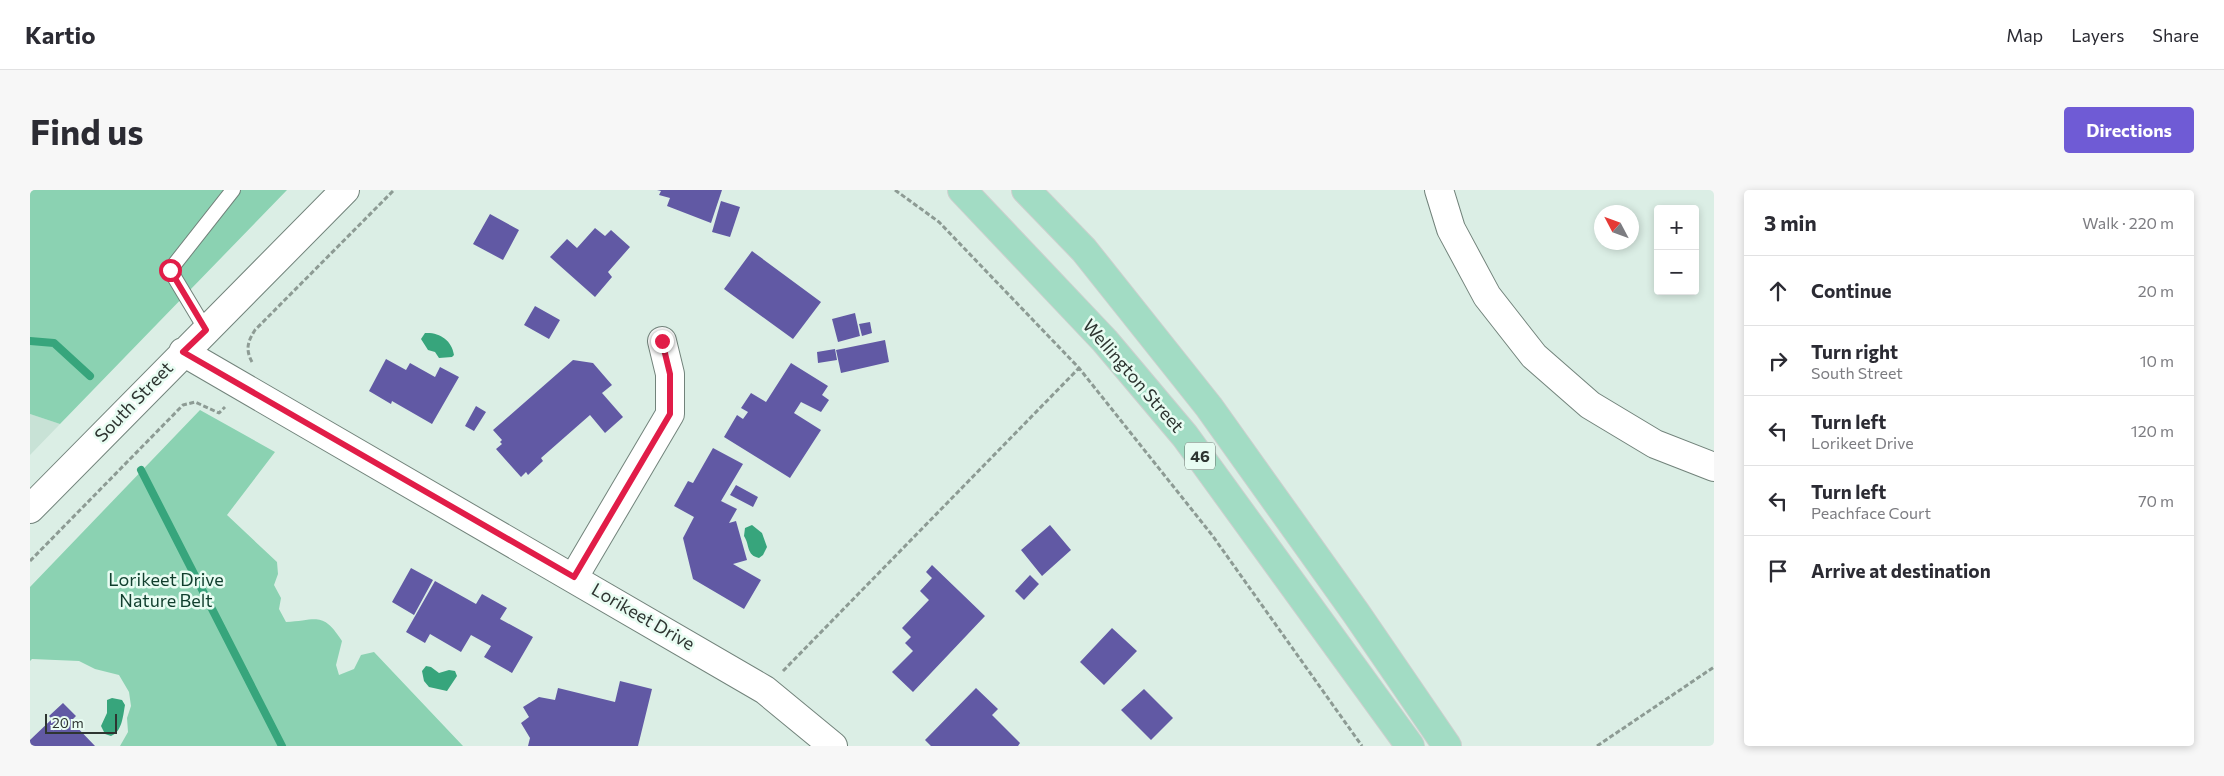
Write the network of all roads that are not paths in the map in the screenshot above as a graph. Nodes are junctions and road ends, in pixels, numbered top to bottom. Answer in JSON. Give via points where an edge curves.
{"nodes":[{"id":1,"x":233,"y":190,"type":"edge"},
{"id":2,"x":345,"y":190,"type":"edge"},
{"id":3,"x":962,"y":190,"type":"edge"},
{"id":4,"x":1026,"y":190,"type":"edge"},
{"id":5,"x":1439,"y":190,"type":"edge"},
{"id":6,"x":206,"y":330,"type":"junction"},
{"id":7,"x":662,"y":341,"type":"dead end"},
{"id":8,"x":183,"y":352,"type":"junction"},
{"id":9,"x":1714,"y":466,"type":"edge"},
{"id":10,"x":30,"y":509,"type":"edge"},
{"id":11,"x":574,"y":577,"type":"junction"},
{"id":12,"x":833,"y":746,"type":"edge"},
{"id":13,"x":1410,"y":746,"type":"edge"},
{"id":14,"x":1447,"y":746,"type":"edge"}],
"edges":[{"from":1,"to":6,"type":"lane","via":[[170,270]]},
{"from":2,"to":6,"type":"street","name":"South Street"},
{"from":3,"to":13,"type":"main road","name":"Wellington Street","number":"46","via":[[1105,341],[1185,436]]},
{"from":4,"to":14,"type":"main road","number":"46","via":[[1084,250],[1209,407]]},
{"from":5,"to":9,"type":"street","via":[[1451,230],[1487,296],[1534,356],[1598,410],[1655,444]]},
{"from":6,"to":8,"type":"street","name":"South Street"},
{"from":7,"to":11,"type":"street","via":[[670,374],[670,414]]},
{"from":8,"to":10,"type":"street","name":"South Street"},
{"from":8,"to":11,"type":"street","name":"Lorikeet Drive"},
{"from":11,"to":12,"type":"street","name":"Lorikeet Drive","via":[[765,690]]}]}
